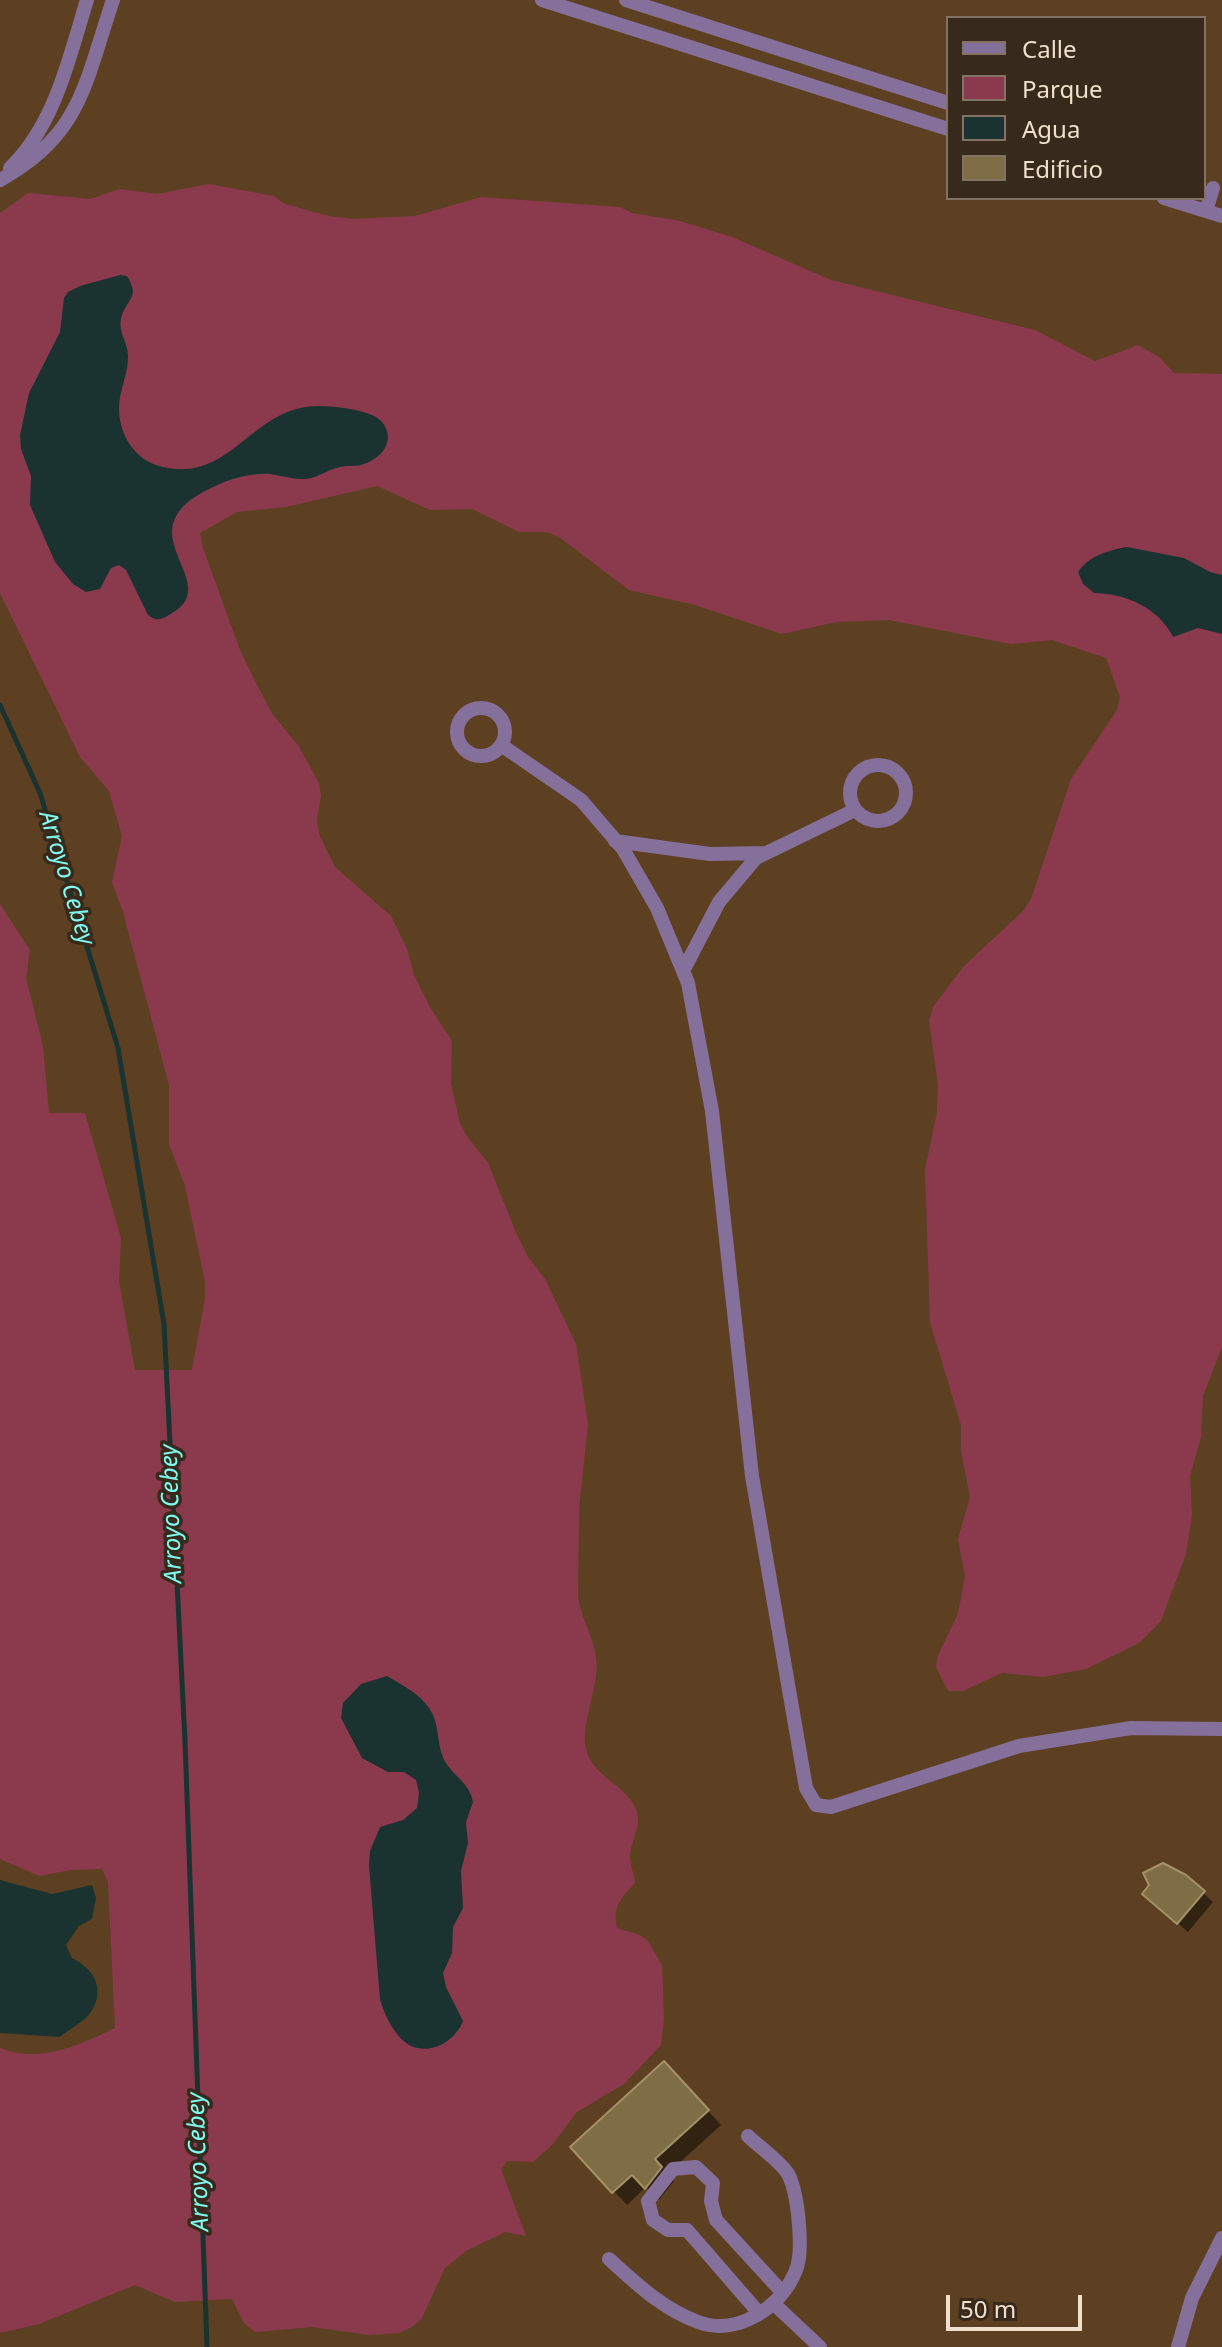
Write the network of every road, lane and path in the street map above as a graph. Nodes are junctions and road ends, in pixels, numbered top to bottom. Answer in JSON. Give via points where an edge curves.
{"nodes":[{"id":1,"x":87,"y":0,"type":"edge"},
{"id":2,"x":113,"y":0,"type":"edge"},
{"id":3,"x":542,"y":0,"type":"edge"},
{"id":4,"x":624,"y":0,"type":"edge"},
{"id":5,"x":615,"y":23,"type":"junction"},
{"id":6,"x":918,"y":94,"type":"junction"},
{"id":7,"x":946,"y":102,"type":"edge"},
{"id":8,"x":913,"y":118,"type":"junction"},
{"id":9,"x":946,"y":128,"type":"edge"},
{"id":10,"x":0,"y":179,"type":"edge"},
{"id":11,"x":1213,"y":188,"type":"edge"},
{"id":12,"x":1170,"y":200,"type":"edge"},
{"id":13,"x":1206,"y":211,"type":"junction"},
{"id":14,"x":1222,"y":216,"type":"edge"},
{"id":15,"x":501,"y":745,"type":"dead end"},
{"id":16,"x":855,"y":810,"type":"junction"},
{"id":17,"x":615,"y":841,"type":"junction"},
{"id":18,"x":766,"y":853,"type":"junction"},
{"id":19,"x":683,"y":971,"type":"junction"},
{"id":20,"x":1222,"y":1729,"type":"edge"},
{"id":21,"x":748,"y":2136,"type":"dead end"},
{"id":22,"x":1222,"y":2238,"type":"edge"},
{"id":23,"x":609,"y":2259,"type":"dead end"},
{"id":24,"x":778,"y":2298,"type":"junction"},
{"id":25,"x":759,"y":2313,"type":"junction"},
{"id":26,"x":820,"y":2347,"type":"edge"},
{"id":27,"x":1178,"y":2347,"type":"edge"}],
"edges":[{"from":1,"to":10,"type":"street","via":[[39,132]]},
{"from":2,"to":10,"type":"street","via":[[68,123],[26,165]]},
{"from":3,"to":5,"type":"street"},
{"from":4,"to":5,"type":"street"},
{"from":4,"to":6,"type":"street"},
{"from":5,"to":8,"type":"street"},
{"from":6,"to":7,"type":"street"},
{"from":6,"to":8,"type":"street"},
{"from":8,"to":9,"type":"street"},
{"from":11,"to":13,"type":"street"},
{"from":12,"to":13,"type":"street"},
{"from":13,"to":14,"type":"street"},
{"from":15,"to":17,"type":"street","via":[[581,800]]},
{"from":16,"to":16,"type":"street","via":[[880,821],[897,814],[906,788],[898,772],[881,764],[856,775],[849,792]]},
{"from":16,"to":18,"type":"street"},
{"from":17,"to":18,"type":"street","via":[[710,854]]},
{"from":17,"to":19,"type":"street","via":[[657,908]]},
{"from":18,"to":19,"type":"street","via":[[719,902]]},
{"from":19,"to":20,"type":"street","via":[[712,1111],[752,1476],[806,1788],[816,1805],[831,1807],[1019,1746],[1131,1728]]},
{"from":21,"to":24,"type":"street","via":[[788,2174],[801,2229],[797,2269]]},
{"from":22,"to":27,"type":"street","via":[[1192,2298]]},
{"from":23,"to":25,"type":"street","via":[[658,2302],[700,2324],[738,2325]]},
{"from":24,"to":25,"type":"street"},
{"from":24,"to":25,"type":"street","via":[[716,2220],[713,2183],[696,2167],[673,2169],[648,2201],[653,2220],[668,2230],[687,2230]]},
{"from":24,"to":26,"type":"street"}]}
